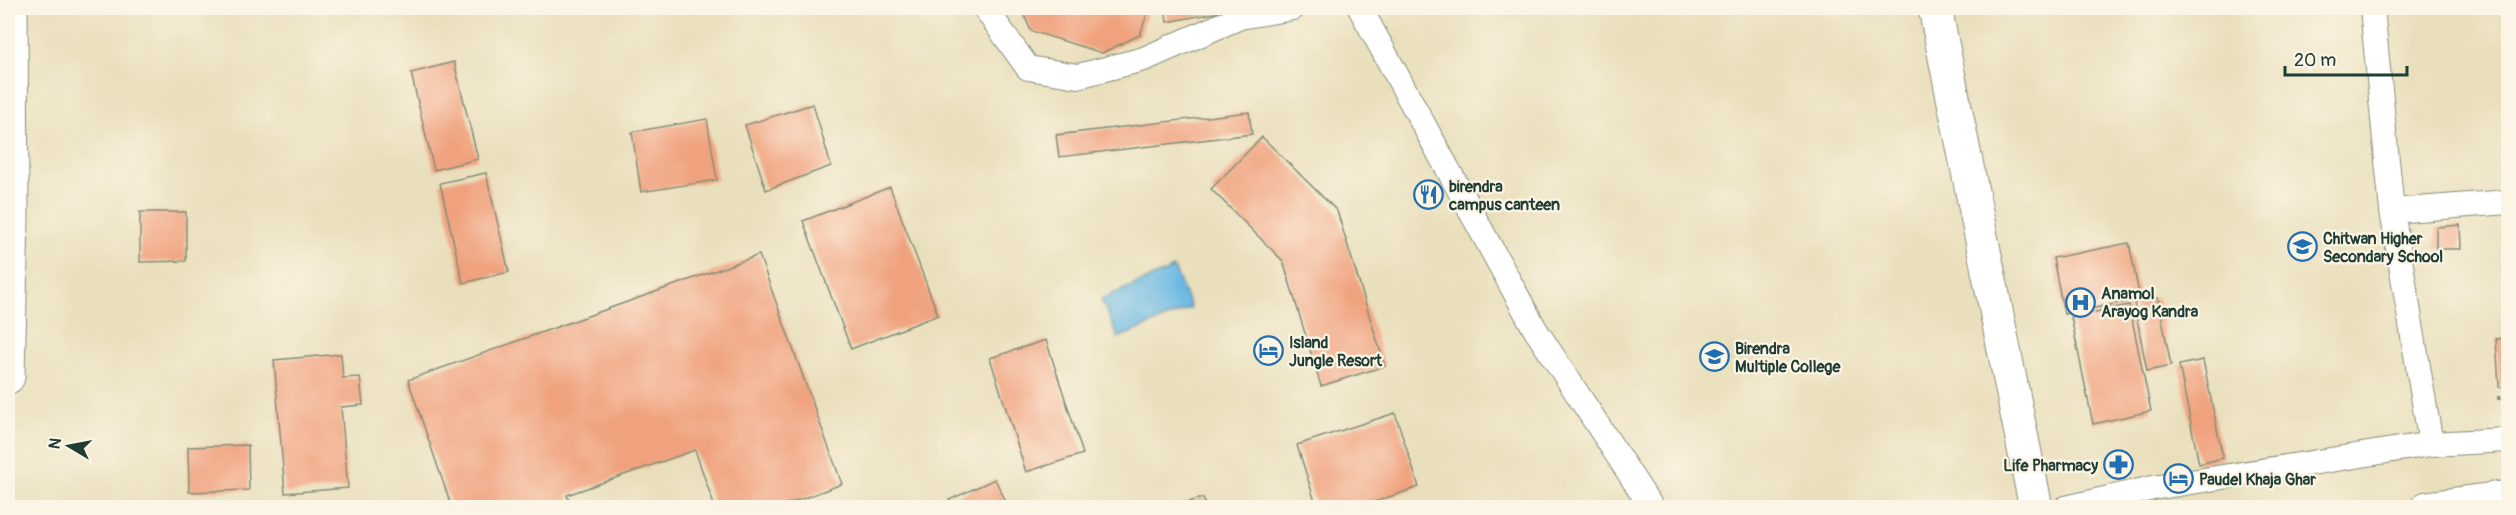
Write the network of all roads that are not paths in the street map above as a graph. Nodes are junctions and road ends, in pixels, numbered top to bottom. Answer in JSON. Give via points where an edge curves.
{"nodes":[{"id":1,"x":12,"y":8,"type":"edge"},
{"id":2,"x":985,"y":8,"type":"edge"},
{"id":3,"x":1293,"y":8,"type":"edge"},
{"id":4,"x":1360,"y":8,"type":"edge"},
{"id":5,"x":1935,"y":8,"type":"edge"},
{"id":6,"x":2372,"y":8,"type":"edge"},
{"id":7,"x":2508,"y":202,"type":"edge"},
{"id":8,"x":2392,"y":211,"type":"junction"},
{"id":9,"x":8,"y":376,"type":"edge"},
{"id":10,"x":2508,"y":440,"type":"edge"},
{"id":11,"x":2431,"y":444,"type":"junction"},
{"id":12,"x":2508,"y":497,"type":"edge"},
{"id":13,"x":1652,"y":507,"type":"edge"},
{"id":14,"x":2036,"y":507,"type":"edge"},
{"id":15,"x":2066,"y":507,"type":"edge"},
{"id":16,"x":2427,"y":507,"type":"edge"}],
"edges":[{"from":1,"to":9,"type":"main road"},
{"from":2,"to":3,"type":"lane","via":[[1028,68],[1078,76],[1144,59],[1240,17]]},
{"from":4,"to":13,"type":"lane","via":[[1535,329]]},
{"from":5,"to":14,"type":"main road"},
{"from":6,"to":8,"type":"lane"},
{"from":7,"to":8,"type":"lane"},
{"from":8,"to":11,"type":"lane"},
{"from":10,"to":11,"type":"lane"},
{"from":11,"to":15,"type":"lane","via":[[2153,488]]},
{"from":12,"to":16,"type":"main road"}]}
